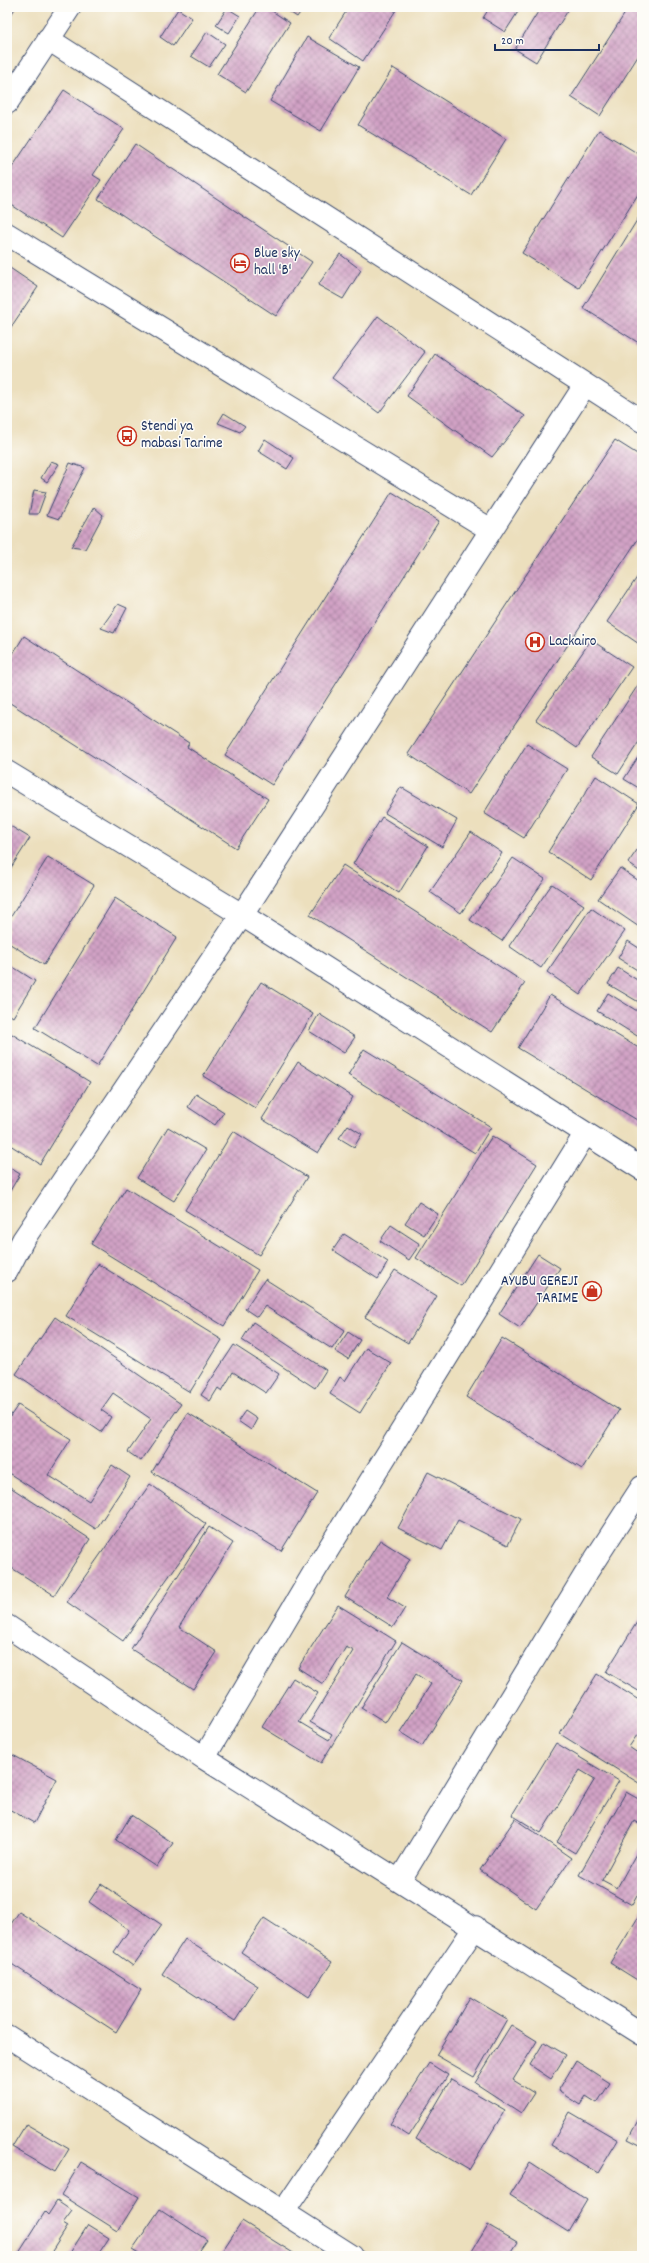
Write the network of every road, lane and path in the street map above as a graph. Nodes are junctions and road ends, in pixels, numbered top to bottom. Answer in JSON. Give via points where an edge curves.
{"nodes":[{"id":1,"x":70,"y":7,"type":"edge"},
{"id":2,"x":48,"y":39,"type":"junction"},
{"id":3,"x":7,"y":103,"type":"edge"},
{"id":4,"x":7,"y":234,"type":"edge"},
{"id":5,"x":585,"y":385,"type":"junction"},
{"id":6,"x":642,"y":421,"type":"edge"},
{"id":7,"x":491,"y":530,"type":"junction"},
{"id":8,"x":7,"y":772,"type":"edge"},
{"id":9,"x":242,"y":915,"type":"junction"},
{"id":10,"x":585,"y":1134,"type":"junction"},
{"id":11,"x":642,"y":1169,"type":"edge"},
{"id":12,"x":7,"y":1271,"type":"edge"},
{"id":13,"x":642,"y":1487,"type":"edge"},
{"id":14,"x":7,"y":1626,"type":"edge"},
{"id":15,"x":204,"y":1758,"type":"junction"},
{"id":16,"x":400,"y":1880,"type":"junction"},
{"id":17,"x":475,"y":1927,"type":"junction"},
{"id":18,"x":642,"y":2034,"type":"edge"},
{"id":19,"x":7,"y":2036,"type":"edge"},
{"id":20,"x":284,"y":2212,"type":"junction"},
{"id":21,"x":352,"y":2256,"type":"edge"}],
"edges":[{"from":1,"to":2,"type":"street"},
{"from":2,"to":3,"type":"street"},
{"from":2,"to":5,"type":"street"},
{"from":4,"to":7,"type":"street"},
{"from":5,"to":6,"type":"street"},
{"from":5,"to":7,"type":"street"},
{"from":7,"to":9,"type":"street"},
{"from":8,"to":9,"type":"street"},
{"from":9,"to":10,"type":"street"},
{"from":9,"to":12,"type":"street","via":[[23,1240]]},
{"from":10,"to":11,"type":"street"},
{"from":10,"to":15,"type":"street","via":[[316,1569]]},
{"from":13,"to":16,"type":"street","via":[[585,1574]]},
{"from":14,"to":15,"type":"street"},
{"from":15,"to":16,"type":"street"},
{"from":16,"to":17,"type":"street"},
{"from":17,"to":18,"type":"street"},
{"from":17,"to":20,"type":"street"},
{"from":19,"to":20,"type":"street"},
{"from":20,"to":21,"type":"street"}]}
